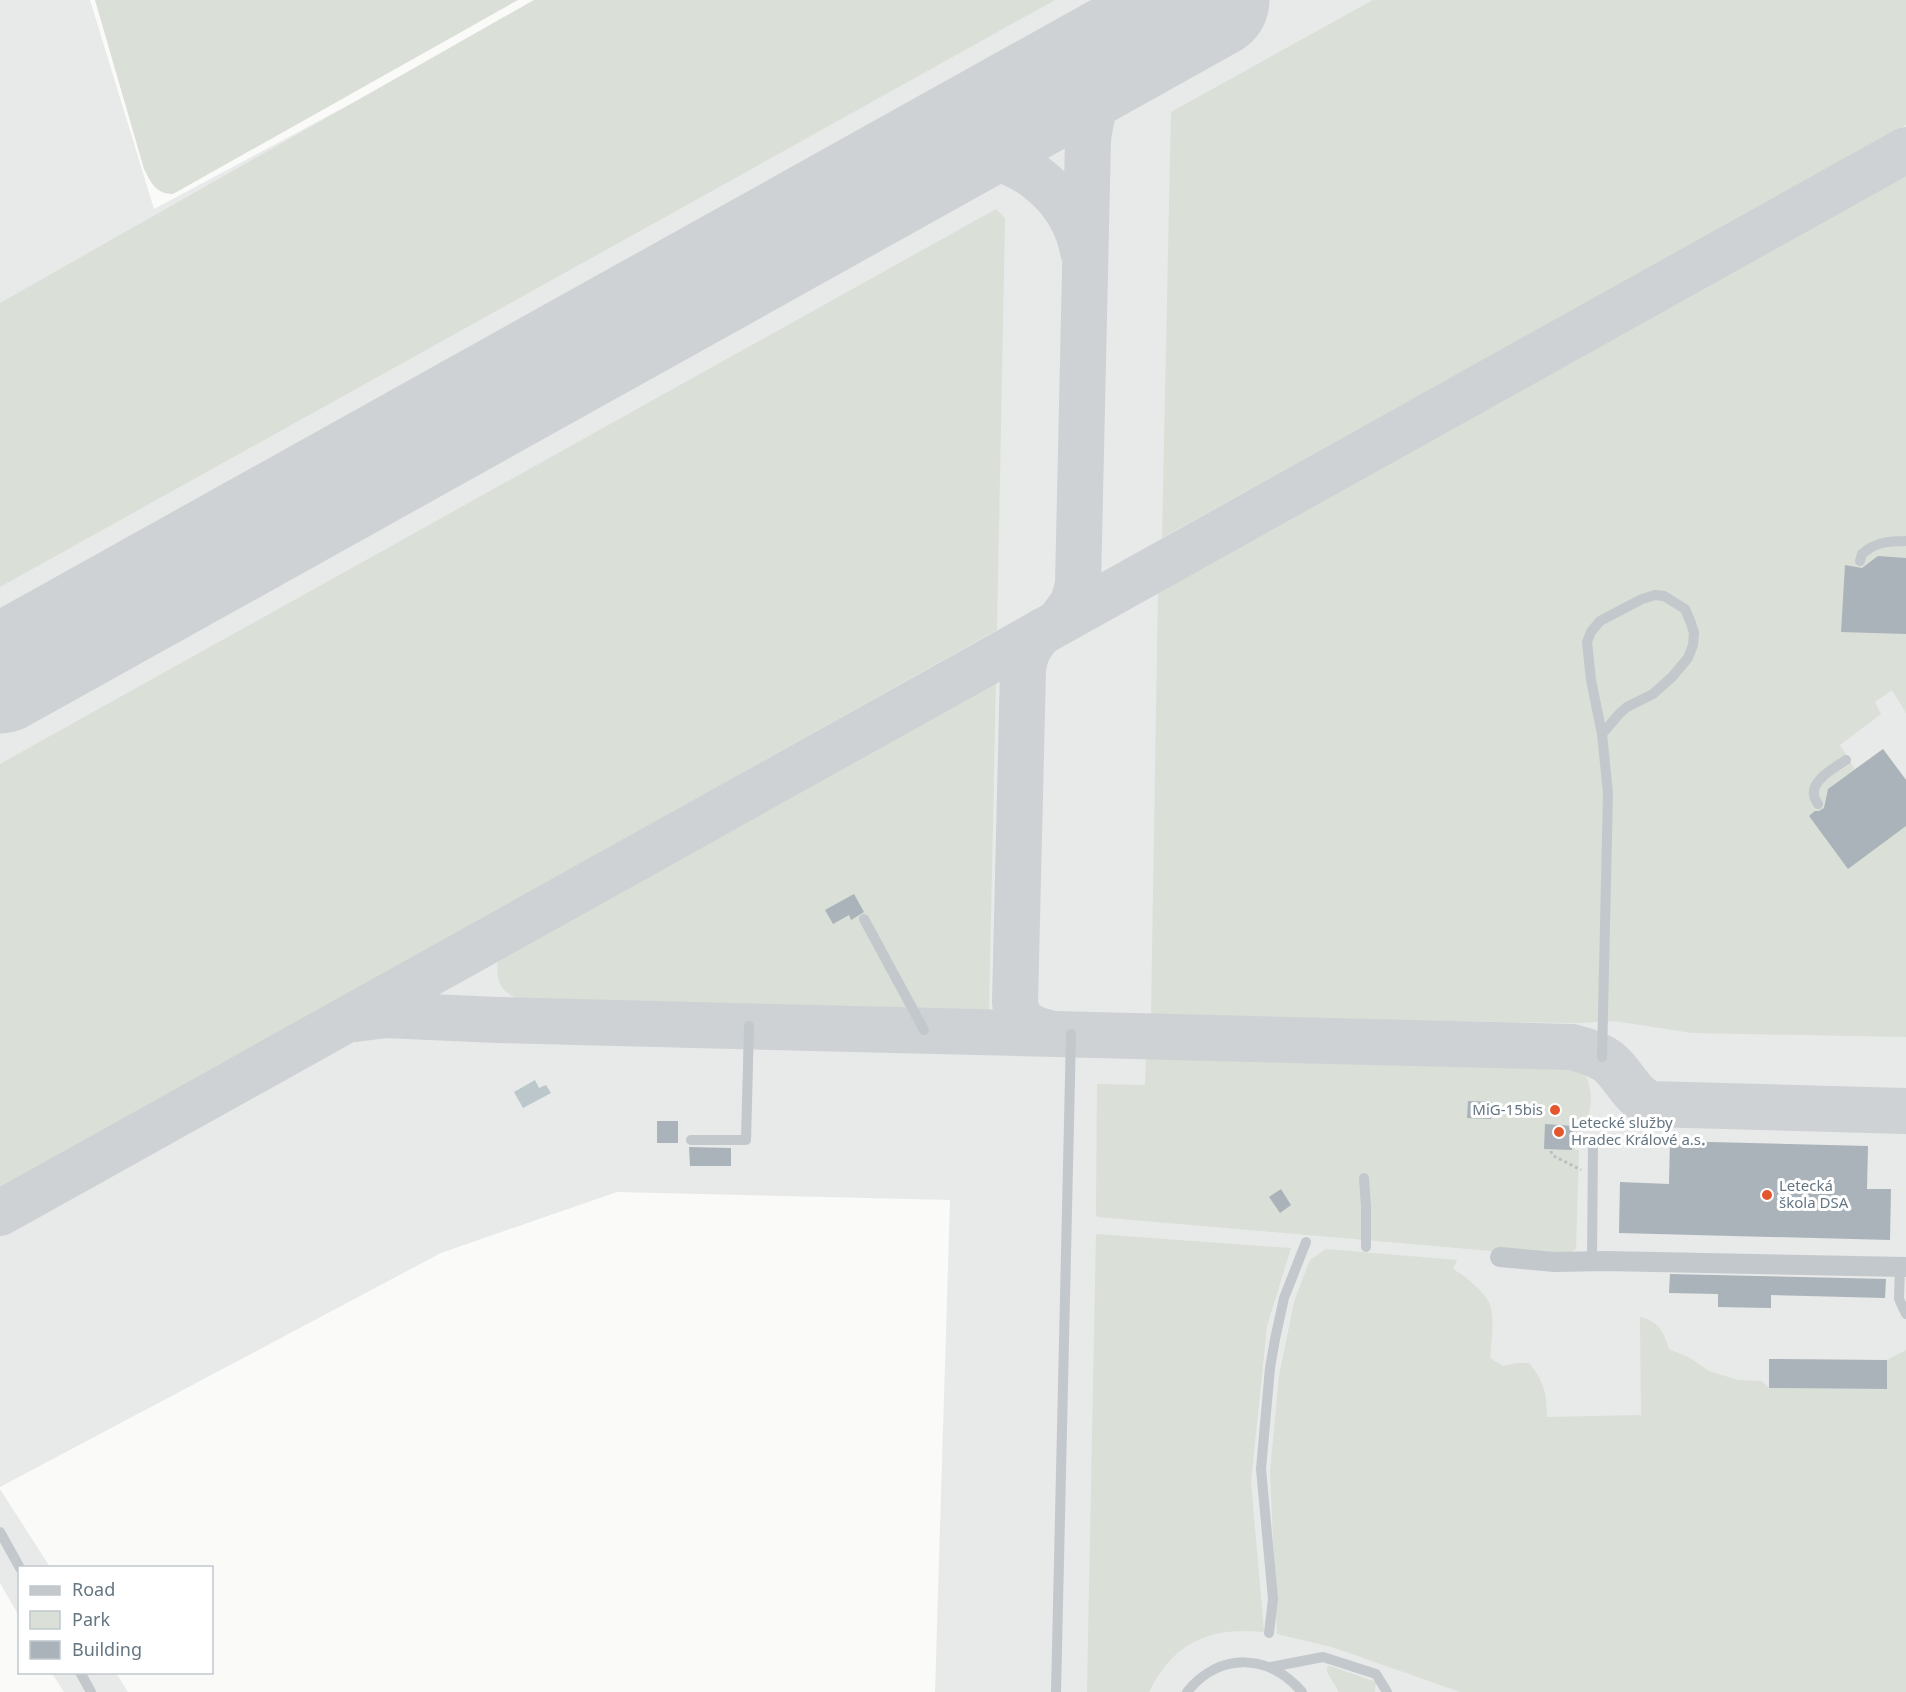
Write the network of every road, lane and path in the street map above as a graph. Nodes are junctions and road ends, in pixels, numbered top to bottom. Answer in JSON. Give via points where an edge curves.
{"nodes":[{"id":1,"x":1906,"y":541,"type":"edge"},
{"id":2,"x":1860,"y":561,"type":"dead end"},
{"id":3,"x":1602,"y":734,"type":"junction"},
{"id":4,"x":1846,"y":760,"type":"dead end"},
{"id":5,"x":1818,"y":804,"type":"dead end"},
{"id":6,"x":864,"y":919,"type":"dead end"},
{"id":7,"x":748,"y":1026,"type":"dead end"},
{"id":8,"x":924,"y":1030,"type":"dead end"},
{"id":9,"x":1071,"y":1034,"type":"dead end"},
{"id":10,"x":1602,"y":1057,"type":"dead end"},
{"id":11,"x":1593,"y":1139,"type":"dead end"},
{"id":12,"x":691,"y":1140,"type":"dead end"},
{"id":13,"x":1551,"y":1151,"type":"dead end"},
{"id":14,"x":1364,"y":1178,"type":"dead end"},
{"id":15,"x":1592,"y":1178,"type":"junction"},
{"id":16,"x":1306,"y":1242,"type":"dead end"},
{"id":17,"x":1366,"y":1247,"type":"dead end"},
{"id":18,"x":1500,"y":1257,"type":"dead end"},
{"id":19,"x":1592,"y":1261,"type":"junction"},
{"id":20,"x":1903,"y":1267,"type":"edge"},
{"id":21,"x":1906,"y":1314,"type":"edge"},
{"id":22,"x":0,"y":1532,"type":"edge"},
{"id":23,"x":19,"y":1566,"type":"edge"},
{"id":24,"x":1269,"y":1633,"type":"dead end"},
{"id":25,"x":1271,"y":1667,"type":"junction"},
{"id":26,"x":81,"y":1674,"type":"edge"},
{"id":27,"x":91,"y":1692,"type":"edge"},
{"id":28,"x":1056,"y":1692,"type":"edge"},
{"id":29,"x":1187,"y":1692,"type":"edge"},
{"id":30,"x":1302,"y":1692,"type":"edge"},
{"id":31,"x":1387,"y":1692,"type":"edge"}],
"edges":[{"from":1,"to":2,"type":"lane","via":[[1876,544],[1862,554]]},
{"from":3,"to":3,"type":"lane","via":[[1587,656],[1591,632],[1600,621],[1642,599],[1664,596],[1684,609],[1691,623],[1693,645],[1688,658],[1653,694],[1620,713]]},
{"from":3,"to":10,"type":"lane","via":[[1608,793]]},
{"from":4,"to":5,"type":"lane","via":[[1815,787]]},
{"from":6,"to":8,"type":"lane"},
{"from":7,"to":12,"type":"lane","via":[[746,1140]]},
{"from":9,"to":28,"type":"lane"},
{"from":11,"to":15,"type":"lane"},
{"from":13,"to":15,"type":"path"},
{"from":14,"to":17,"type":"lane"},
{"from":15,"to":19,"type":"lane"},
{"from":16,"to":24,"type":"lane","via":[[1284,1298],[1270,1368],[1261,1469],[1273,1599]]},
{"from":18,"to":19,"type":"street"},
{"from":19,"to":20,"type":"street"},
{"from":20,"to":21,"type":"lane","via":[[1899,1299]]},
{"from":22,"to":23,"type":"lane"},
{"from":25,"to":29,"type":"lane","via":[[1252,1662],[1232,1663],[1213,1669]]},
{"from":25,"to":30,"type":"lane"},
{"from":25,"to":31,"type":"lane","via":[[1323,1657],[1376,1674]]},
{"from":26,"to":27,"type":"lane"}]}
